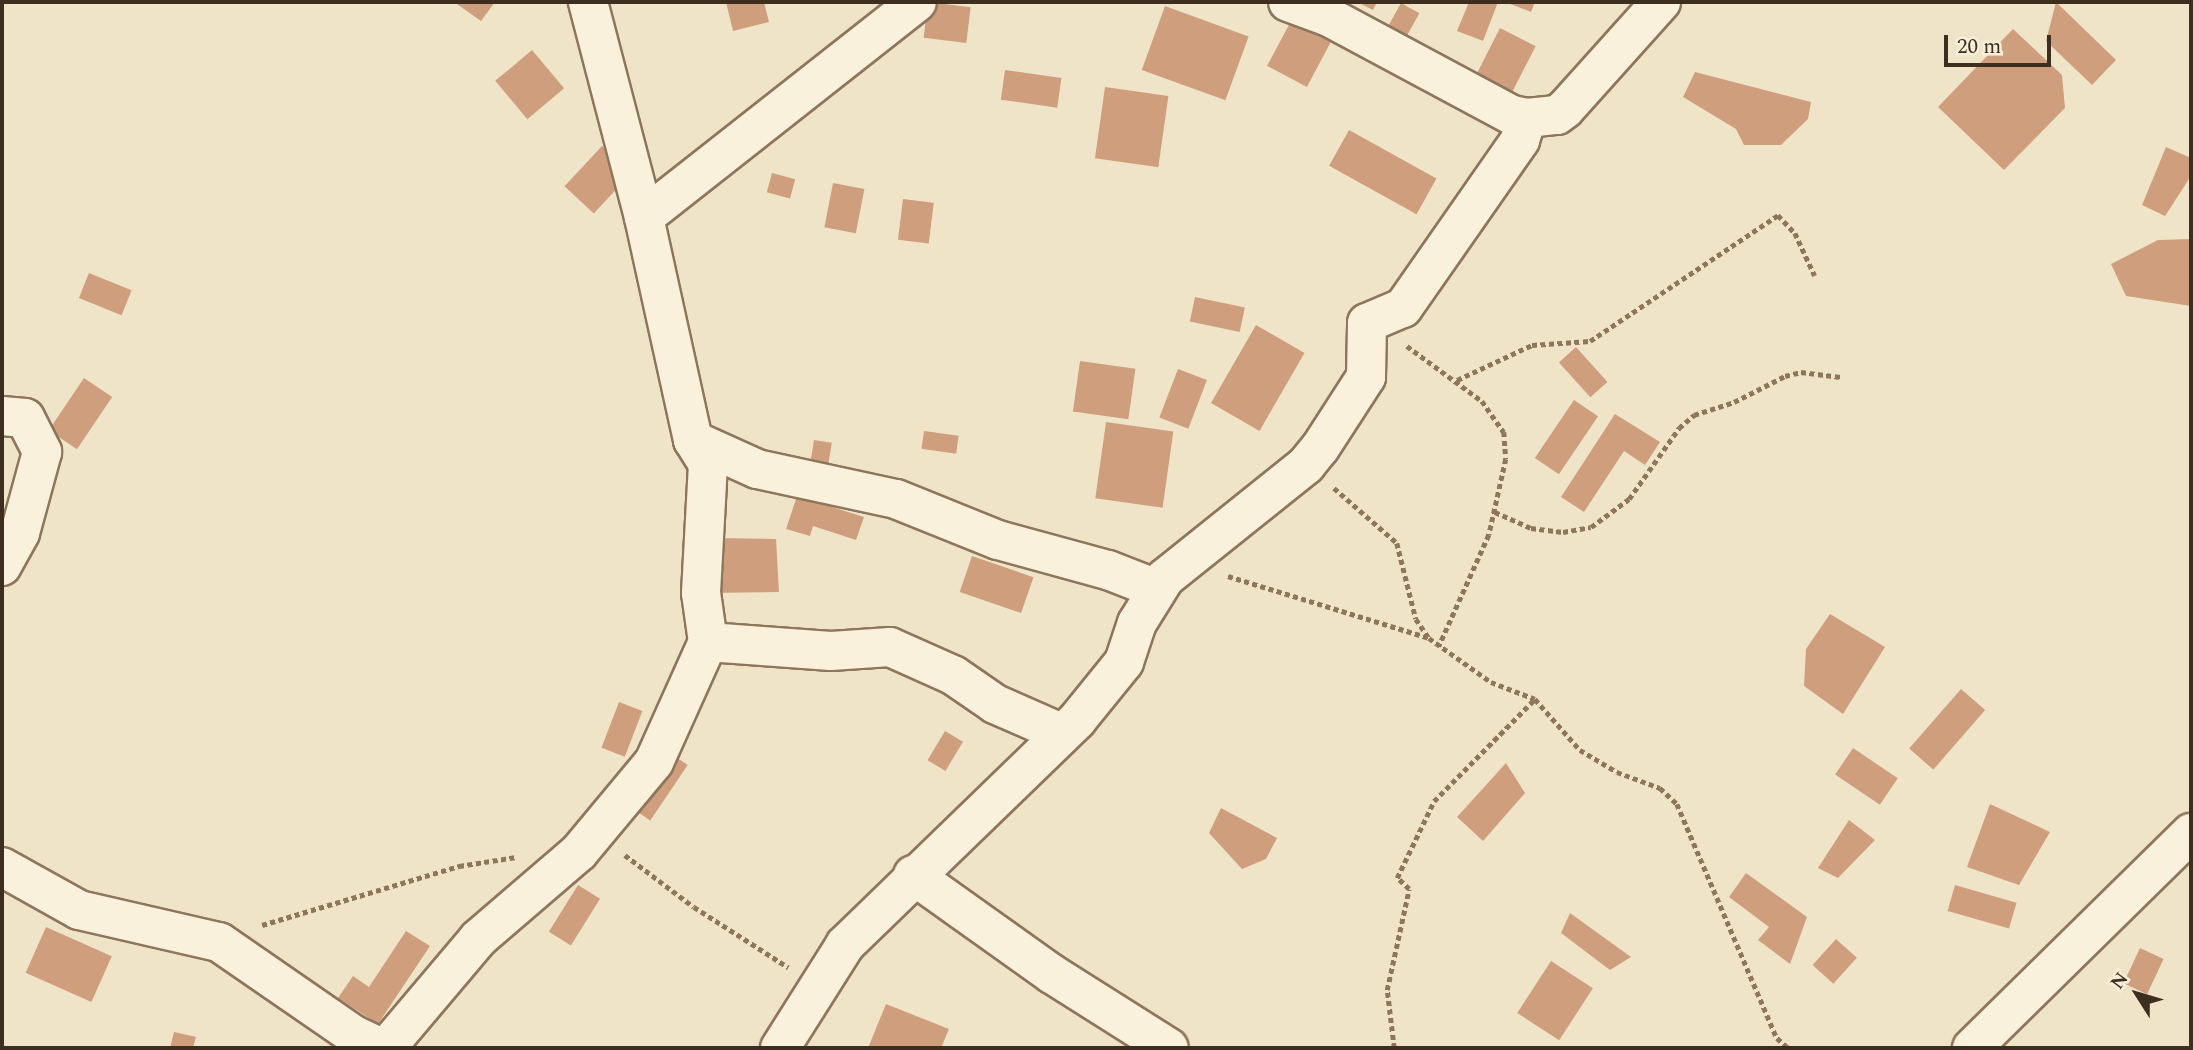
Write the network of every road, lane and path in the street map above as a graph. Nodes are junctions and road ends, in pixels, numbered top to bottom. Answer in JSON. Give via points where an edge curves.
{"nodes":[{"id":1,"x":588,"y":2,"type":"edge"},
{"id":2,"x":917,"y":2,"type":"edge"},
{"id":3,"x":1288,"y":2,"type":"edge"},
{"id":4,"x":1661,"y":2,"type":"edge"},
{"id":5,"x":1527,"y":118,"type":"junction"},
{"id":6,"x":644,"y":217,"type":"junction"},
{"id":7,"x":1815,"y":276,"type":"dead end"},
{"id":8,"x":1367,"y":323,"type":"junction"},
{"id":9,"x":1841,"y":377,"type":"dead end"},
{"id":10,"x":1457,"y":380,"type":"junction"},
{"id":11,"x":2,"y":416,"type":"edge"},
{"id":12,"x":693,"y":440,"type":"junction"},
{"id":13,"x":1306,"y":466,"type":"junction"},
{"id":14,"x":1495,"y":512,"type":"junction"},
{"id":15,"x":2,"y":566,"type":"edge"},
{"id":16,"x":1168,"y":578,"type":"junction"},
{"id":17,"x":1429,"y":638,"type":"junction"},
{"id":18,"x":708,"y":642,"type":"junction"},
{"id":19,"x":1439,"y":646,"type":"junction"},
{"id":20,"x":1535,"y":698,"type":"junction"},
{"id":21,"x":1061,"y":733,"type":"junction"},
{"id":22,"x":2191,"y":832,"type":"edge"},
{"id":23,"x":588,"y":842,"type":"junction"},
{"id":24,"x":2,"y":867,"type":"edge"},
{"id":25,"x":913,"y":875,"type":"junction"},
{"id":26,"x":219,"y":942,"type":"junction"},
{"id":27,"x":816,"y":986,"type":"junction"},
{"id":28,"x":384,"y":1048,"type":"edge"},
{"id":29,"x":780,"y":1048,"type":"edge"},
{"id":30,"x":1169,"y":1048,"type":"edge"},
{"id":31,"x":1394,"y":1048,"type":"edge"},
{"id":32,"x":1788,"y":1048,"type":"edge"},
{"id":33,"x":1972,"y":1048,"type":"edge"}],
"edges":[{"from":1,"to":6,"type":"street"},
{"from":2,"to":6,"type":"street"},
{"from":3,"to":5,"type":"street","via":[[1329,17],[1512,115]]},
{"from":4,"to":5,"type":"street","via":[[1565,109],[1556,116]]},
{"from":5,"to":8,"type":"street","via":[[1520,140],[1403,308]]},
{"from":6,"to":12,"type":"street"},
{"from":7,"to":10,"type":"path","via":[[1795,233],[1778,215],[1590,341],[1532,345]]},
{"from":8,"to":10,"type":"path"},
{"from":8,"to":13,"type":"street","via":[[1366,377],[1345,415]]},
{"from":9,"to":14,"type":"path","via":[[1801,372],[1785,376],[1734,402],[1695,415],[1679,428],[1629,499],[1591,527],[1563,531],[1531,528]]},
{"from":10,"to":14,"type":"path","via":[[1482,401],[1504,432],[1506,459]]},
{"from":11,"to":15,"type":"street","via":[[24,418],[41,452],[20,533]]},
{"from":12,"to":16,"type":"street","via":[[757,469],[896,499],[998,540],[1108,570]]},
{"from":12,"to":18,"type":"street","via":[[708,464],[701,593]]},
{"from":13,"to":16,"type":"street"},
{"from":13,"to":17,"type":"path","via":[[1397,543],[1416,618]]},
{"from":14,"to":19,"type":"path"},
{"from":16,"to":17,"type":"path","via":[[1251,580],[1326,609]]},
{"from":16,"to":21,"type":"street","via":[[1137,623],[1125,662]]},
{"from":17,"to":19,"type":"path"},
{"from":18,"to":21,"type":"street","via":[[831,651],[890,647],[953,675],[995,704]]},
{"from":18,"to":23,"type":"street","via":[[654,762]]},
{"from":19,"to":20,"type":"path","via":[[1491,682]]},
{"from":20,"to":31,"type":"path","via":[[1434,801],[1397,878],[1409,888],[1387,990]]},
{"from":20,"to":32,"type":"path","via":[[1580,750],[1617,772],[1660,788],[1676,804],[1777,1038]]},
{"from":21,"to":25,"type":"street"},
{"from":22,"to":33,"type":"street"},
{"from":23,"to":26,"type":"path","via":[[459,866],[323,908],[291,913]]},
{"from":23,"to":27,"type":"path","via":[[656,880]]},
{"from":23,"to":28,"type":"street","via":[[479,939]]},
{"from":24,"to":26,"type":"street","via":[[79,910]]},
{"from":25,"to":27,"type":"street","via":[[845,945]]},
{"from":25,"to":30,"type":"street","via":[[1052,974]]},
{"from":26,"to":28,"type":"street","via":[[354,1035]]},
{"from":27,"to":29,"type":"street"}]}
